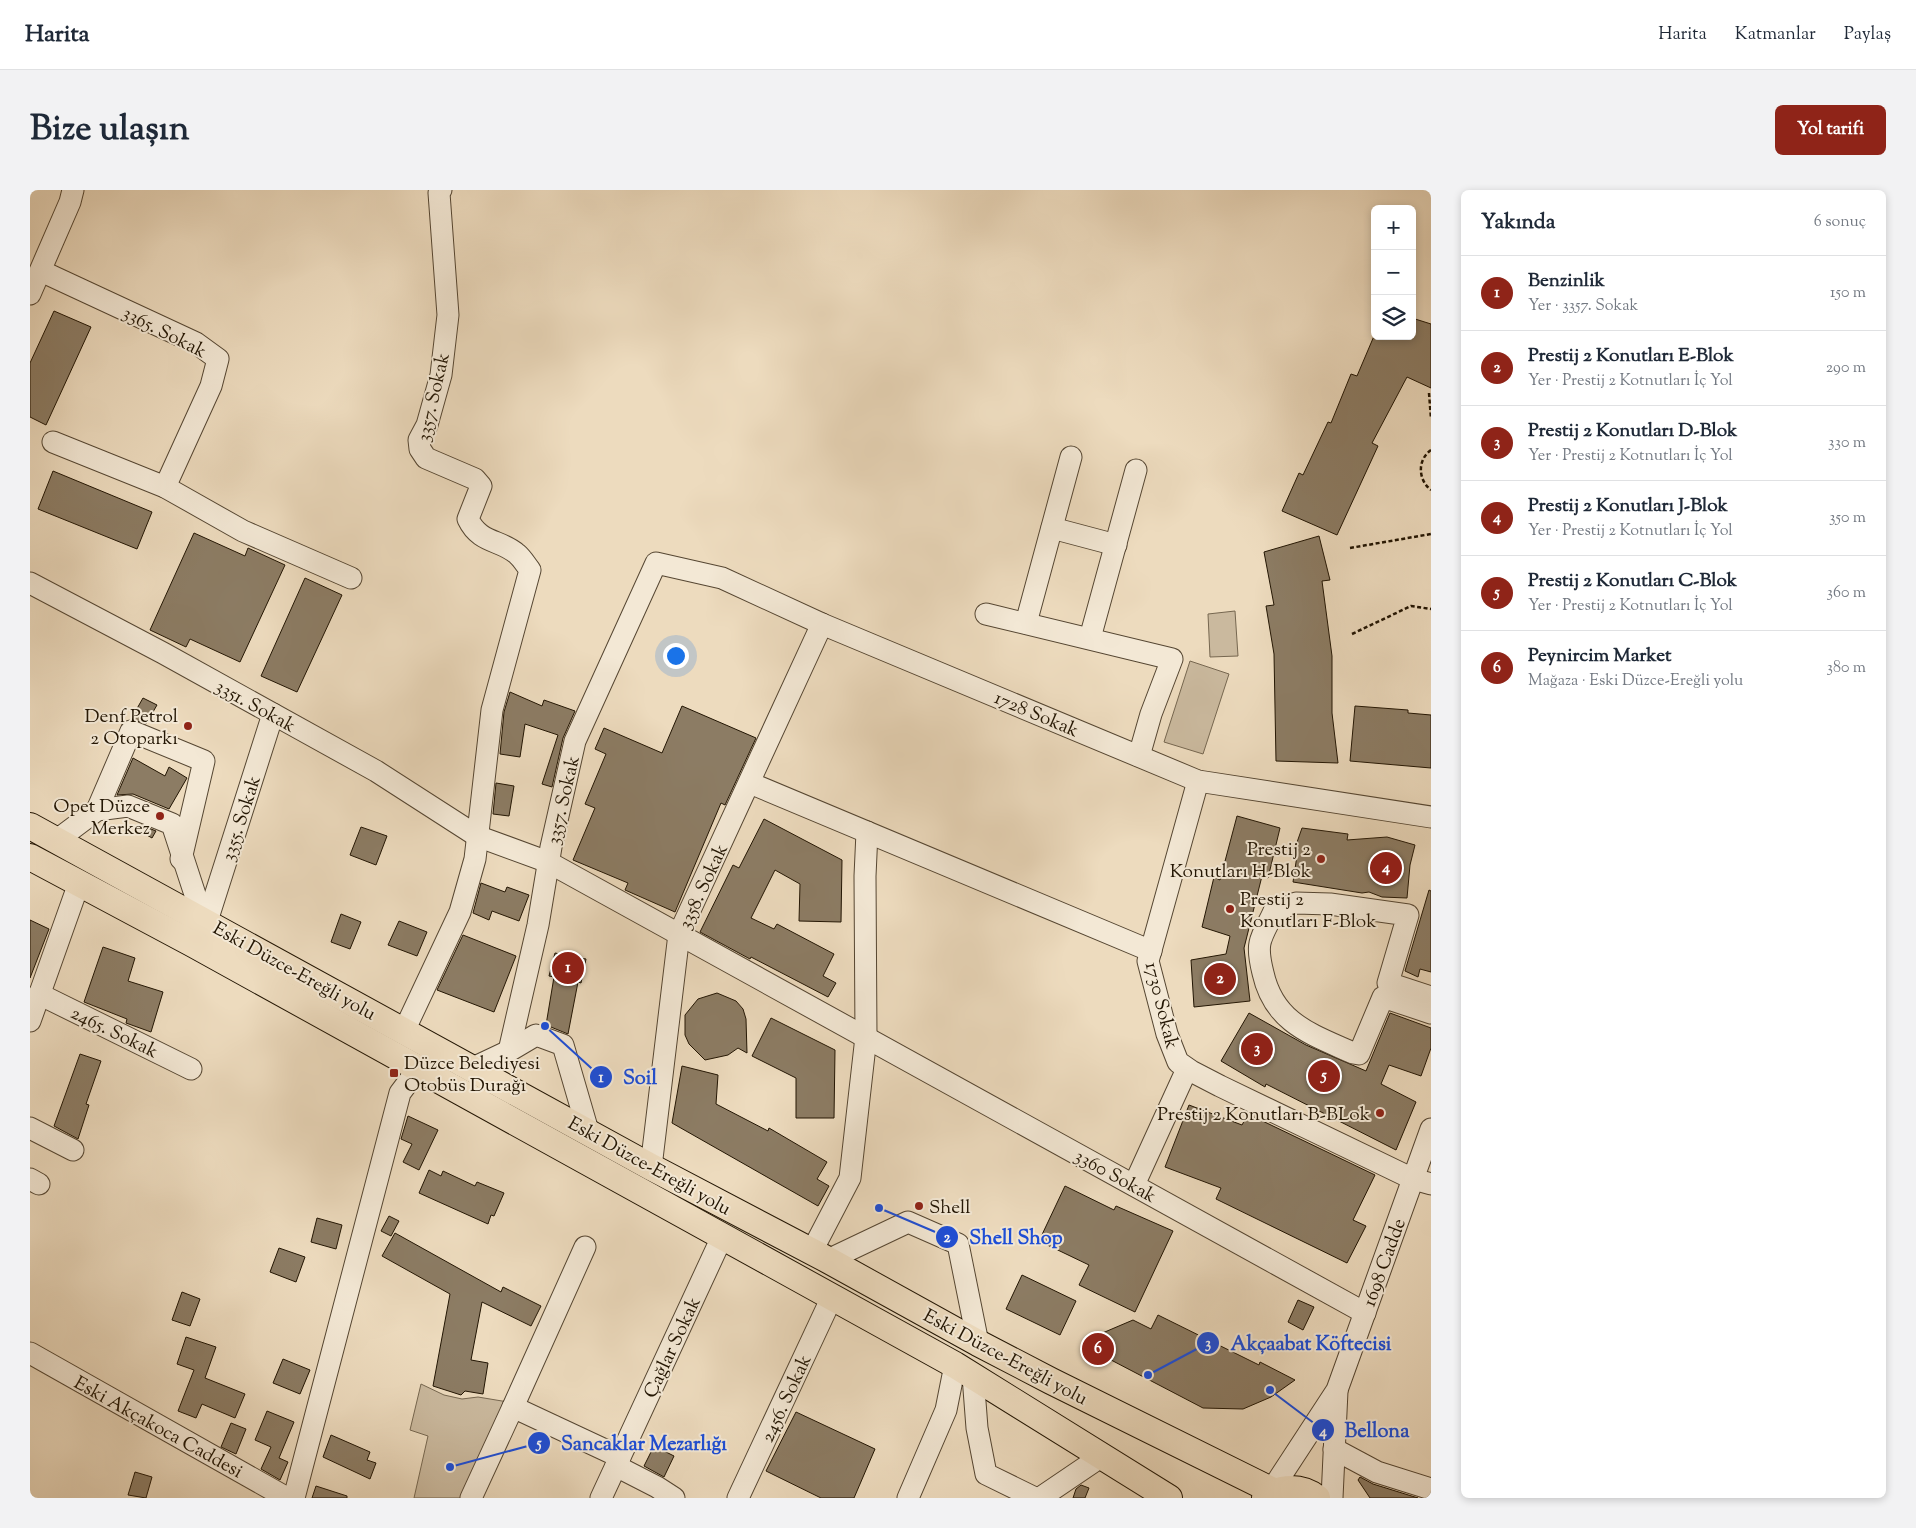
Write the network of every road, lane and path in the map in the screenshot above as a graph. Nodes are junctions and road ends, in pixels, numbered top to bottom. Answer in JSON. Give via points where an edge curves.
{"nodes":[{"id":1,"x":73,"y":190,"type":"edge"},
{"id":2,"x":441,"y":190,"type":"edge"},
{"id":3,"x":41,"y":271,"type":"junction"},
{"id":4,"x":30,"y":294,"type":"edge"},
{"id":5,"x":1428,"y":393,"type":"dead end"},
{"id":6,"x":1431,"y":419,"type":"edge"},
{"id":7,"x":53,"y":442,"type":"dead end"},
{"id":8,"x":1431,"y":450,"type":"edge"},
{"id":9,"x":1071,"y":457,"type":"dead end"},
{"id":10,"x":1136,"y":470,"type":"dead end"},
{"id":11,"x":165,"y":486,"type":"junction"},
{"id":12,"x":1431,"y":490,"type":"edge"},
{"id":13,"x":1052,"y":528,"type":"junction"},
{"id":14,"x":1431,"y":534,"type":"edge"},
{"id":15,"x":1116,"y":545,"type":"junction"},
{"id":16,"x":1350,"y":548,"type":"dead end"},
{"id":17,"x":656,"y":563,"type":"joint"},
{"id":18,"x":351,"y":578,"type":"dead end"},
{"id":19,"x":30,"y":584,"type":"edge"},
{"id":20,"x":1431,"y":609,"type":"edge"},
{"id":21,"x":986,"y":614,"type":"dead end"},
{"id":22,"x":1026,"y":623,"type":"junction"},
{"id":23,"x":822,"y":624,"type":"junction"},
{"id":24,"x":1352,"y":634,"type":"dead end"},
{"id":25,"x":1090,"y":638,"type":"junction"},
{"id":26,"x":273,"y":714,"type":"junction"},
{"id":27,"x":1139,"y":756,"type":"junction"},
{"id":28,"x":1198,"y":781,"type":"junction"},
{"id":29,"x":750,"y":783,"type":"junction"},
{"id":30,"x":97,"y":810,"type":"junction"},
{"id":31,"x":1431,"y":817,"type":"edge"},
{"id":32,"x":30,"y":826,"type":"edge"},
{"id":33,"x":867,"y":832,"type":"junction"},
{"id":34,"x":478,"y":836,"type":"junction"},
{"id":35,"x":57,"y":840,"type":"junction"},
{"id":36,"x":30,"y":857,"type":"edge"},
{"id":37,"x":181,"y":859,"type":"junction"},
{"id":38,"x":548,"y":862,"type":"junction"},
{"id":39,"x":79,"y":883,"type":"junction"},
{"id":40,"x":205,"y":920,"type":"junction"},
{"id":41,"x":679,"y":934,"type":"junction"},
{"id":42,"x":1151,"y":951,"type":"junction"},
{"id":43,"x":40,"y":994,"type":"junction"},
{"id":44,"x":1431,"y":997,"type":"edge"},
{"id":45,"x":1431,"y":1013,"type":"edge"},
{"id":46,"x":30,"y":1021,"type":"edge"},
{"id":47,"x":404,"y":1031,"type":"junction"},
{"id":48,"x":866,"y":1037,"type":"junction"},
{"id":49,"x":510,"y":1051,"type":"junction"},
{"id":50,"x":418,"y":1068,"type":"junction"},
{"id":51,"x":473,"y":1068,"type":"junction"},
{"id":52,"x":191,"y":1069,"type":"dead end"},
{"id":53,"x":1187,"y":1069,"type":"junction"},
{"id":54,"x":30,"y":1128,"type":"edge"},
{"id":55,"x":1431,"y":1129,"type":"edge"},
{"id":56,"x":588,"y":1131,"type":"junction"},
{"id":57,"x":73,"y":1150,"type":"dead end"},
{"id":58,"x":652,"y":1167,"type":"junction"},
{"id":59,"x":1422,"y":1182,"type":"edge"},
{"id":60,"x":1134,"y":1185,"type":"junction"},
{"id":61,"x":722,"y":1237,"type":"junction"},
{"id":62,"x":585,"y":1247,"type":"dead end"},
{"id":63,"x":820,"y":1256,"type":"junction"},
{"id":64,"x":832,"y":1297,"type":"junction"},
{"id":65,"x":1365,"y":1313,"type":"junction"},
{"id":66,"x":978,"y":1343,"type":"junction"},
{"id":67,"x":30,"y":1353,"type":"edge"},
{"id":68,"x":964,"y":1371,"type":"junction"},
{"id":69,"x":1338,"y":1390,"type":"junction"},
{"id":70,"x":513,"y":1407,"type":"junction"},
{"id":71,"x":1334,"y":1449,"type":"junction"},
{"id":72,"x":1102,"y":1456,"type":"junction"},
{"id":73,"x":618,"y":1462,"type":"junction"},
{"id":74,"x":1431,"y":1489,"type":"edge"},
{"id":75,"x":1270,"y":1494,"type":"edge"},
{"id":76,"x":287,"y":1498,"type":"edge"},
{"id":77,"x":294,"y":1498,"type":"edge"},
{"id":78,"x":471,"y":1498,"type":"edge"},
{"id":79,"x":601,"y":1498,"type":"edge"},
{"id":80,"x":674,"y":1498,"type":"edge"},
{"id":81,"x":738,"y":1498,"type":"edge"},
{"id":82,"x":908,"y":1498,"type":"edge"},
{"id":83,"x":1035,"y":1498,"type":"edge"},
{"id":84,"x":1040,"y":1498,"type":"edge"},
{"id":85,"x":1169,"y":1498,"type":"edge"},
{"id":86,"x":1317,"y":1498,"type":"edge"},
{"id":87,"x":1332,"y":1498,"type":"edge"}],
"edges":[{"from":1,"to":3,"type":"street"},
{"from":2,"to":34,"type":"street","name":"3357. Sokak","via":[[438,193],[448,315],[441,374],[427,425],[419,440],[420,449],[426,458],[475,479],[481,486],[468,520],[472,528],[481,536],[516,553],[530,570],[492,710]]},
{"from":3,"to":4,"type":"street"},
{"from":3,"to":11,"type":"street","name":"3365. Sokak","via":[[196,343],[218,359],[211,386]]},
{"from":5,"to":6,"type":"path"},
{"from":7,"to":11,"type":"street"},
{"from":8,"to":12,"type":"path","via":[[1420,467],[1424,482]]},
{"from":9,"to":13,"type":"street"},
{"from":10,"to":15,"type":"street"},
{"from":11,"to":18,"type":"street","via":[[243,531]]},
{"from":13,"to":15,"type":"street"},
{"from":13,"to":22,"type":"street"},
{"from":14,"to":16,"type":"path"},
{"from":15,"to":25,"type":"street"},
{"from":17,"to":23,"type":"street","name":"1728 Sokak","via":[[722,578]]},
{"from":17,"to":38,"type":"street","name":"3357. Sokak","via":[[575,741]]},
{"from":19,"to":26,"type":"street","name":"3351. Sokak"},
{"from":20,"to":24,"type":"path","via":[[1411,606]]},
{"from":21,"to":22,"type":"street"},
{"from":22,"to":25,"type":"street"},
{"from":23,"to":27,"type":"street","name":"1728 Sokak"},
{"from":23,"to":29,"type":"street","name":"3358. Sokak"},
{"from":25,"to":27,"type":"street","via":[[1172,659],[1150,714]]},
{"from":26,"to":34,"type":"street","name":"3351. Sokak","via":[[376,771]]},
{"from":26,"to":40,"type":"street","name":"3355. Sokak"},
{"from":27,"to":28,"type":"street","name":"1728 Sokak"},
{"from":28,"to":31,"type":"street","name":"1728 Sokak"},
{"from":28,"to":42,"type":"street","name":"1730 Sokak"},
{"from":29,"to":33,"type":"street"},
{"from":29,"to":41,"type":"street","name":"3358. Sokak"},
{"from":30,"to":35,"type":"street"},
{"from":30,"to":37,"type":"street","via":[[128,806],[172,824]]},
{"from":30,"to":37,"type":"street","via":[[132,731],[204,761]]},
{"from":32,"to":35,"type":"main road","name":"Eski Düzce-Ereğli yolu"},
{"from":33,"to":42,"type":"street"},
{"from":33,"to":48,"type":"street"},
{"from":34,"to":38,"type":"street","name":"3351. Sokak"},
{"from":34,"to":47,"type":"street","via":[[460,912]]},
{"from":35,"to":40,"type":"main road","name":"Eski Düzce-Ereğli yolu"},
{"from":36,"to":39,"type":"main road","name":"Eski Düzce-Ereğli yolu"},
{"from":37,"to":40,"type":"street"},
{"from":38,"to":41,"type":"street","name":"3351. Sokak"},
{"from":38,"to":49,"type":"street","name":"3357. Sokak","via":[[538,925]]},
{"from":39,"to":43,"type":"street"},
{"from":39,"to":50,"type":"main road","name":"Eski Düzce-Ereğli yolu"},
{"from":40,"to":47,"type":"main road","name":"Eski Düzce-Ereğli yolu"},
{"from":41,"to":48,"type":"street","name":"3360 Sokak"},
{"from":41,"to":58,"type":"street","name":"3358. Sokak"},
{"from":42,"to":53,"type":"street","name":"1730 Sokak","via":[[1148,961],[1167,1034],[1178,1062]]},
{"from":43,"to":46,"type":"street"},
{"from":43,"to":52,"type":"street","name":"2465. Sokak"},
{"from":44,"to":45,"type":"street","via":[[1388,982],[1408,914],[1296,903],[1274,911],[1260,943],[1267,991],[1282,1015],[1312,1034],[1353,1053],[1359,1054],[1383,997]]},
{"from":47,"to":51,"type":"main road","name":"Eski Düzce-Ereğli yolu"},
{"from":48,"to":60,"type":"street","name":"3360 Sokak"},
{"from":48,"to":63,"type":"street","via":[[850,1178]]},
{"from":49,"to":51,"type":"street"},
{"from":49,"to":56,"type":"street","via":[[536,1035],[563,1045]]},
{"from":50,"to":61,"type":"main road","name":"Eski Düzce-Ereğli yolu"},
{"from":50,"to":77,"type":"street","via":[[400,1093]]},
{"from":51,"to":56,"type":"main road","name":"Eski Düzce-Ereğli yolu"},
{"from":53,"to":59,"type":"street","name":"1730 Sokak"},
{"from":53,"to":60,"type":"street"},
{"from":54,"to":57,"type":"street"},
{"from":55,"to":59,"type":"street","name":"1698 Cadde"},
{"from":56,"to":58,"type":"main road","name":"Eski Düzce-Ereğli yolu"},
{"from":58,"to":63,"type":"main road","name":"Eski Düzce-Ereğli yolu"},
{"from":59,"to":65,"type":"street","name":"1698 Cadde"},
{"from":60,"to":65,"type":"street","name":"3360 Sokak"},
{"from":61,"to":64,"type":"main road","name":"Eski Düzce-Ereğli yolu"},
{"from":61,"to":73,"type":"street","name":"Çağlar Sokak"},
{"from":62,"to":70,"type":"street"},
{"from":63,"to":66,"type":"main road","name":"Eski Düzce-Ereğli yolu"},
{"from":63,"to":66,"type":"street","via":[[908,1222],[958,1244]]},
{"from":64,"to":68,"type":"main road","name":"Eski Düzce-Ereğli yolu"},
{"from":64,"to":81,"type":"street","name":"2456. Sokak"},
{"from":65,"to":69,"type":"street","name":"1698 Cadde"},
{"from":66,"to":75,"type":"main road","name":"Eski Düzce-Ereğli yolu"},
{"from":67,"to":76,"type":"street","name":"Eski Akçakoca Caddesi"},
{"from":68,"to":72,"type":"main road","name":"Eski Düzce-Ereğli yolu"},
{"from":68,"to":82,"type":"street"},
{"from":68,"to":83,"type":"street","via":[[986,1474]]},
{"from":69,"to":71,"type":"street"},
{"from":69,"to":75,"type":"street","name":"1698 Cadde"},
{"from":70,"to":73,"type":"street"},
{"from":70,"to":78,"type":"street"},
{"from":71,"to":74,"type":"street","via":[[1377,1472]]},
{"from":71,"to":87,"type":"street"},
{"from":72,"to":84,"type":"street"},
{"from":72,"to":85,"type":"main road","name":"Eski Düzce-Ereğli yolu"},
{"from":73,"to":79,"type":"street","name":"Çağlar Sokak"},
{"from":73,"to":80,"type":"street"},
{"from":75,"to":86,"type":"main road","via":[[1298,1489]]}]}
